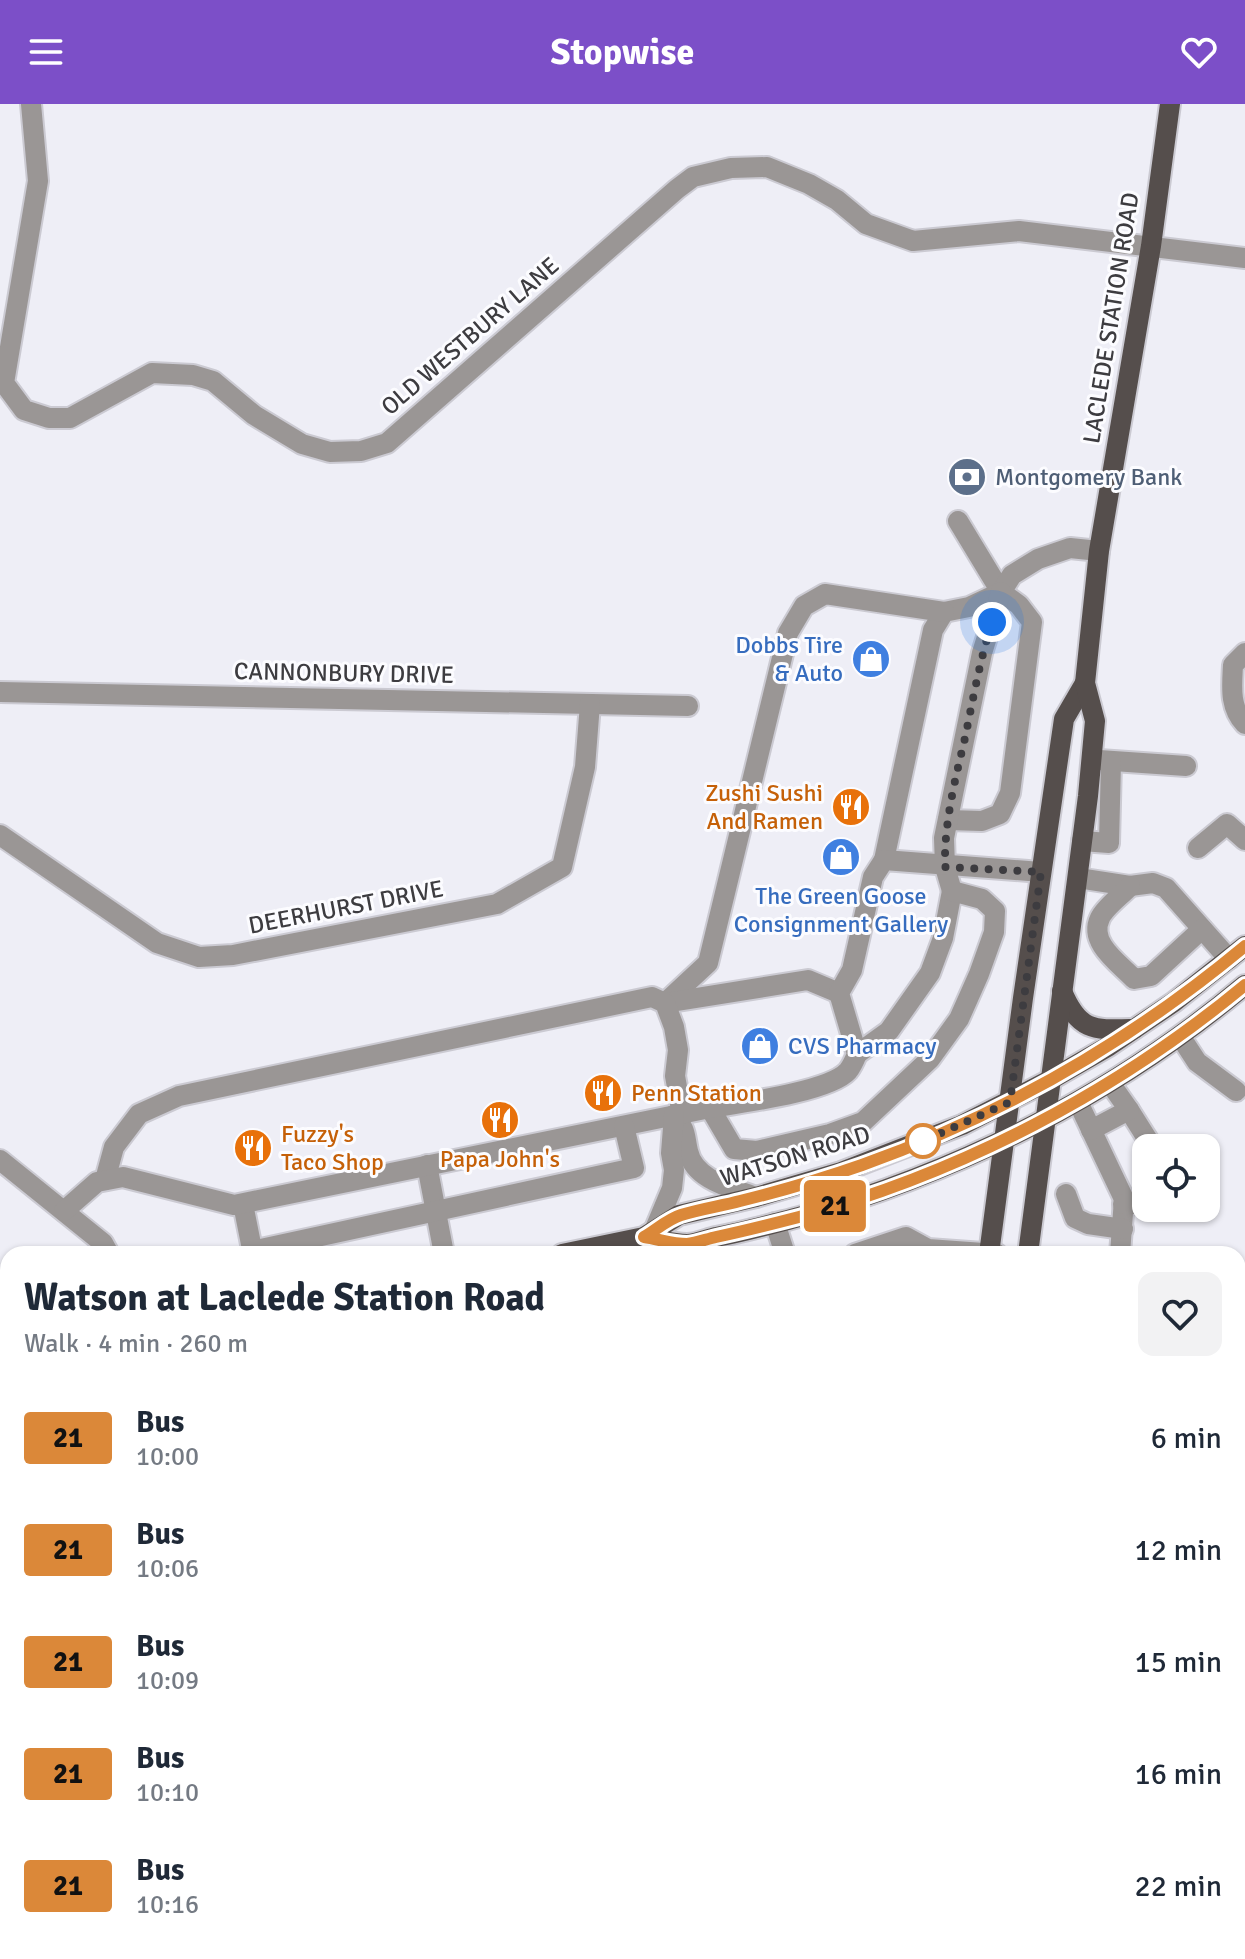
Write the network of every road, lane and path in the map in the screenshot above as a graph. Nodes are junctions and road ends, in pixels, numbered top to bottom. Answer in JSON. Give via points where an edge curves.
{"nodes":[{"id":1,"x":31,"y":104,"type":"edge"},
{"id":2,"x":1170,"y":104,"type":"edge"},
{"id":3,"x":1151,"y":246,"type":"junction"},
{"id":4,"x":1245,"y":258,"type":"edge"},
{"id":5,"x":958,"y":521,"type":"dead end"},
{"id":6,"x":1099,"y":551,"type":"junction"},
{"id":7,"x":1001,"y":592,"type":"junction"},
{"id":8,"x":944,"y":612,"type":"junction"},
{"id":9,"x":1245,"y":653,"type":"edge"},
{"id":10,"x":1085,"y":683,"type":"junction"},
{"id":11,"x":0,"y":692,"type":"edge"},
{"id":12,"x":1245,"y":694,"type":"edge"},
{"id":13,"x":590,"y":704,"type":"junction"},
{"id":14,"x":1245,"y":704,"type":"edge"},
{"id":15,"x":688,"y":706,"type":"dead end"},
{"id":16,"x":1245,"y":724,"type":"edge"},
{"id":17,"x":1101,"y":761,"type":"junction"},
{"id":18,"x":1186,"y":766,"type":"dead end"},
{"id":19,"x":948,"y":820,"type":"junction"},
{"id":20,"x":0,"y":835,"type":"edge"},
{"id":21,"x":1245,"y":840,"type":"edge"},
{"id":22,"x":1198,"y":848,"type":"dead end"},
{"id":23,"x":884,"y":860,"type":"junction"},
{"id":24,"x":945,"y":867,"type":"junction"},
{"id":25,"x":1041,"y":872,"type":"junction"},
{"id":26,"x":1078,"y":878,"type":"junction"},
{"id":27,"x":1130,"y":886,"type":"junction"},
{"id":28,"x":952,"y":891,"type":"junction"},
{"id":29,"x":1202,"y":929,"type":"junction"},
{"id":30,"x":1237,"y":952,"type":"edge"},
{"id":31,"x":1245,"y":985,"type":"edge"},
{"id":32,"x":1062,"y":991,"type":"junction"},
{"id":33,"x":839,"y":993,"type":"junction"},
{"id":34,"x":665,"y":1003,"type":"junction"},
{"id":35,"x":1134,"y":1029,"type":"junction"},
{"id":36,"x":1180,"y":1036,"type":"junction"},
{"id":37,"x":857,"y":1054,"type":"junction"},
{"id":38,"x":1050,"y":1080,"type":"junction"},
{"id":39,"x":1110,"y":1083,"type":"junction"},
{"id":40,"x":1236,"y":1091,"type":"dead end"},
{"id":41,"x":1010,"y":1102,"type":"junction"},
{"id":42,"x":1078,"y":1102,"type":"junction"},
{"id":43,"x":710,"y":1108,"type":"junction"},
{"id":44,"x":1129,"y":1110,"type":"junction"},
{"id":45,"x":678,"y":1115,"type":"junction"},
{"id":46,"x":1046,"y":1119,"type":"junction"},
{"id":47,"x":624,"y":1126,"type":"junction"},
{"id":48,"x":1091,"y":1130,"type":"junction"},
{"id":49,"x":1144,"y":1134,"type":"edge"},
{"id":50,"x":1004,"y":1140,"type":"junction"},
{"id":51,"x":427,"y":1165,"type":"junction"},
{"id":52,"x":4,"y":1171,"type":"edge"},
{"id":53,"x":105,"y":1180,"type":"junction"},
{"id":54,"x":1066,"y":1194,"type":"dead end"},
{"id":55,"x":756,"y":1197,"type":"junction"},
{"id":56,"x":243,"y":1204,"type":"junction"},
{"id":57,"x":1123,"y":1204,"type":"junction"},
{"id":58,"x":1132,"y":1204,"type":"edge"},
{"id":59,"x":64,"y":1211,"type":"junction"},
{"id":60,"x":436,"y":1211,"type":"junction"},
{"id":61,"x":775,"y":1223,"type":"junction"},
{"id":62,"x":1123,"y":1229,"type":"junction"},
{"id":63,"x":649,"y":1234,"type":"junction"},
{"id":64,"x":105,"y":1246,"type":"edge"},
{"id":65,"x":251,"y":1246,"type":"edge"},
{"id":66,"x":279,"y":1246,"type":"edge"},
{"id":67,"x":443,"y":1246,"type":"edge"},
{"id":68,"x":597,"y":1246,"type":"edge"},
{"id":69,"x":782,"y":1246,"type":"edge"},
{"id":70,"x":879,"y":1246,"type":"edge"},
{"id":71,"x":920,"y":1246,"type":"edge"},
{"id":72,"x":991,"y":1246,"type":"edge"},
{"id":73,"x":1029,"y":1246,"type":"edge"},
{"id":74,"x":1121,"y":1246,"type":"edge"}],
"edges":[{"from":1,"to":3,"type":"street","name":"OLD WESTBURY LANE","via":[[38,181],[4,383],[24,410],[49,418],[70,418],[152,373],[193,375],[213,381],[254,415],[302,444],[346,452],[387,443],[677,189],[693,177],[731,168],[767,167],[837,200],[866,224],[913,241],[1019,231]]},
{"from":2,"to":3,"type":"main road","name":"LACLEDE STATION ROAD"},
{"from":3,"to":4,"type":"street","name":"OLD WESTBURY LANE"},
{"from":3,"to":6,"type":"main road","name":"LACLEDE STATION ROAD"},
{"from":5,"to":7,"type":"street"},
{"from":6,"to":7,"type":"street","via":[[1070,548],[1038,559],[1012,575]]},
{"from":6,"to":10,"type":"main road","name":"LACLEDE STATION ROAD"},
{"from":7,"to":8,"type":"street"},
{"from":7,"to":19,"type":"street","via":[[982,653]]},
{"from":7,"to":19,"type":"street","via":[[1032,622],[1010,793],[1000,814],[982,821]]},
{"from":8,"to":23,"type":"street","via":[[933,630]]},
{"from":8,"to":34,"type":"street","via":[[825,594],[804,606],[788,633],[708,963]]},
{"from":9,"to":16,"type":"street","via":[[1233,665],[1232,698]]},
{"from":10,"to":17,"type":"main road","name":"LACLEDE STATION ROAD"},
{"from":10,"to":25,"type":"main road","name":"LACLEDE STATION ROAD","via":[[1064,719]]},
{"from":11,"to":13,"type":"street","name":"CANNONBURY DRIVE"},
{"from":12,"to":14,"type":"street"},
{"from":13,"to":15,"type":"street","name":"CANNONBURY DRIVE"},
{"from":13,"to":20,"type":"street","name":"DEERHURST DRIVE","via":[[585,767],[562,867],[497,904],[199,957],[157,943]]},
{"from":17,"to":18,"type":"street"},
{"from":17,"to":26,"type":"main road","name":"LACLEDE STATION ROAD"},
{"from":19,"to":24,"type":"street"},
{"from":21,"to":22,"type":"street","via":[[1227,824]]},
{"from":23,"to":24,"type":"street"},
{"from":23,"to":33,"type":"street","via":[[873,877],[852,970]]},
{"from":24,"to":25,"type":"street"},
{"from":24,"to":28,"type":"street"},
{"from":25,"to":41,"type":"main road","name":"LACLEDE STATION ROAD"},
{"from":26,"to":27,"type":"street"},
{"from":26,"to":32,"type":"main road","name":"LACLEDE STATION ROAD"},
{"from":27,"to":29,"type":"street","via":[[1153,883],[1166,888]]},
{"from":27,"to":29,"type":"street","via":[[1100,916],[1097,933],[1100,944],[1134,979],[1151,976]]},
{"from":28,"to":37,"type":"street","via":[[930,973],[889,1031]]},
{"from":28,"to":43,"type":"street","via":[[982,899],[995,911],[994,932],[979,974],[959,1019],[930,1059],[863,1122],[757,1151],[734,1149]]},
{"from":29,"to":30,"type":"street"},
{"from":30,"to":35,"type":"main road","name":"WATSON ROAD"},
{"from":31,"to":36,"type":"main road","name":"WATSON ROAD"},
{"from":32,"to":35,"type":"main road","via":[[1070,1010],[1087,1026]]},
{"from":32,"to":38,"type":"main road","name":"LACLEDE STATION ROAD"},
{"from":33,"to":34,"type":"street","via":[[808,980]]},
{"from":33,"to":37,"type":"street"},
{"from":34,"to":45,"type":"street","via":[[678,1050]]},
{"from":34,"to":53,"type":"street","via":[[652,997],[179,1096],[139,1114],[114,1147]]},
{"from":35,"to":38,"type":"main road","name":"WATSON ROAD"},
{"from":36,"to":39,"type":"main road","name":"WATSON ROAD"},
{"from":36,"to":40,"type":"street","via":[[1197,1062]]},
{"from":37,"to":43,"type":"street","via":[[848,1072],[821,1086]]},
{"from":38,"to":41,"type":"main road","name":"WATSON ROAD"},
{"from":38,"to":46,"type":"main road","name":"LACLEDE STATION ROAD"},
{"from":39,"to":42,"type":"main road","name":"WATSON ROAD"},
{"from":39,"to":44,"type":"street"},
{"from":41,"to":50,"type":"main road","name":"LACLEDE STATION ROAD"},
{"from":41,"to":55,"type":"main road","name":"WATSON ROAD","via":[[872,1161]]},
{"from":42,"to":46,"type":"main road","name":"WATSON ROAD"},
{"from":42,"to":48,"type":"street"},
{"from":43,"to":45,"type":"street"},
{"from":44,"to":48,"type":"street"},
{"from":44,"to":49,"type":"street"},
{"from":45,"to":47,"type":"street"},
{"from":45,"to":55,"type":"street","via":[[688,1154],[704,1175]]},
{"from":45,"to":63,"type":"street","via":[[672,1188]]},
{"from":46,"to":50,"type":"main road","name":"WATSON ROAD"},
{"from":46,"to":73,"type":"main road","name":"LACLEDE STATION ROAD"},
{"from":47,"to":51,"type":"street"},
{"from":47,"to":60,"type":"street","via":[[634,1168]]},
{"from":48,"to":57,"type":"street"},
{"from":50,"to":61,"type":"main road","name":"WATSON ROAD","via":[[889,1188]]},
{"from":50,"to":72,"type":"main road","name":"LACLEDE STATION ROAD"},
{"from":51,"to":56,"type":"street"},
{"from":51,"to":60,"type":"street"},
{"from":52,"to":59,"type":"street"},
{"from":53,"to":56,"type":"street","via":[[123,1177]]},
{"from":53,"to":59,"type":"street"},
{"from":54,"to":62,"type":"street","via":[[1075,1218]]},
{"from":55,"to":63,"type":"main road","name":"WATSON ROAD","via":[[679,1215]]},
{"from":56,"to":65,"type":"street"},
{"from":57,"to":58,"type":"street"},
{"from":57,"to":62,"type":"street"},
{"from":59,"to":64,"type":"street"},
{"from":60,"to":66,"type":"street"},
{"from":60,"to":67,"type":"street"},
{"from":61,"to":63,"type":"main road","name":"WATSON ROAD","via":[[686,1244]]},
{"from":61,"to":69,"type":"street"},
{"from":62,"to":74,"type":"street"},
{"from":63,"to":68,"type":"main road","name":"WATSON ROAD"},
{"from":70,"to":71,"type":"street","via":[[906,1237]]}]}
